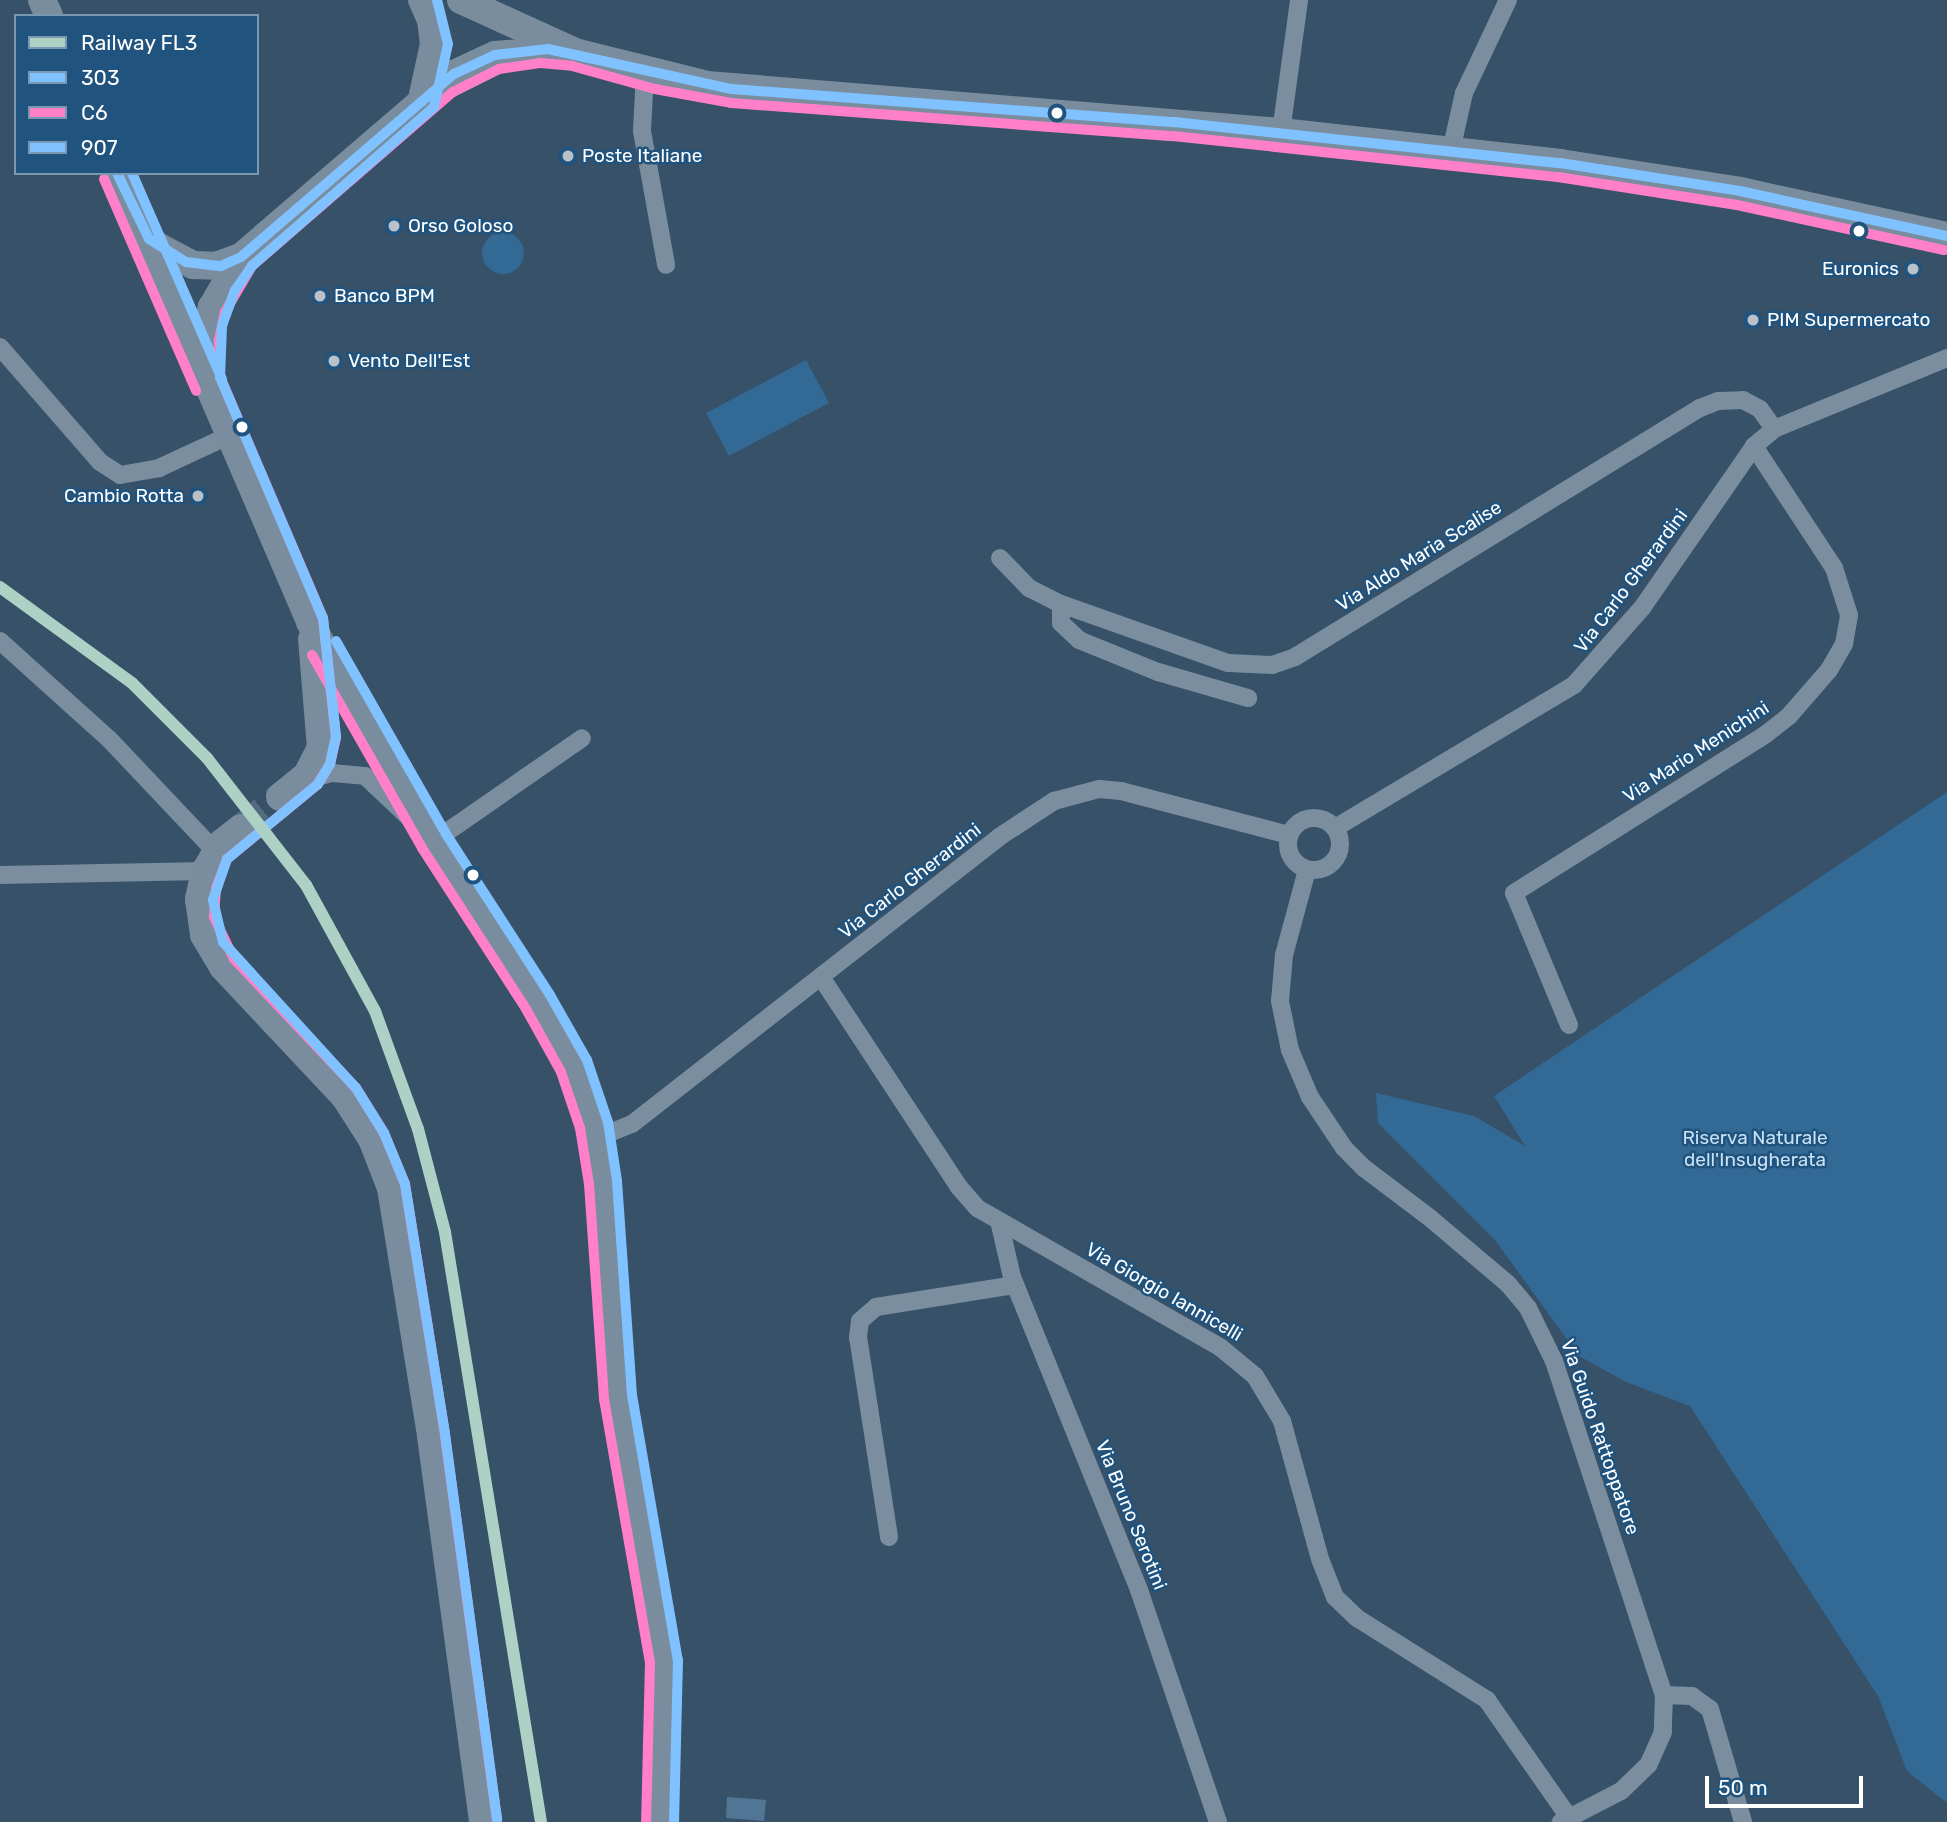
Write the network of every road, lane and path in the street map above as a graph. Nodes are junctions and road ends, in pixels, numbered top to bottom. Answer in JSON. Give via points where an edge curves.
{"nodes":[{"id":1,"x":422,"y":0,"type":"edge"},
{"id":2,"x":461,"y":0,"type":"edge"},
{"id":3,"x":1299,"y":0,"type":"edge"},
{"id":4,"x":1508,"y":0,"type":"edge"},
{"id":5,"x":575,"y":52,"type":"junction"},
{"id":6,"x":645,"y":72,"type":"junction"},
{"id":7,"x":422,"y":99,"type":"junction"},
{"id":8,"x":1281,"y":132,"type":"junction"},
{"id":9,"x":1451,"y":151,"type":"junction"},
{"id":10,"x":118,"y":175,"type":"edge"},
{"id":11,"x":141,"y":230,"type":"junction"},
{"id":12,"x":1947,"y":236,"type":"edge"},
{"id":13,"x":241,"y":257,"type":"junction"},
{"id":14,"x":666,"y":265,"type":"dead end"},
{"id":15,"x":0,"y":347,"type":"edge"},
{"id":16,"x":1947,"y":358,"type":"edge"},
{"id":17,"x":206,"y":380,"type":"junction"},
{"id":18,"x":1774,"y":429,"type":"junction"},
{"id":19,"x":230,"y":435,"type":"junction"},
{"id":20,"x":1754,"y":446,"type":"junction"},
{"id":21,"x":1000,"y":558,"type":"dead end"},
{"id":22,"x":1060,"y":604,"type":"junction"},
{"id":23,"x":310,"y":622,"type":"junction"},
{"id":24,"x":0,"y":641,"type":"edge"},
{"id":25,"x":1248,"y":698,"type":"dead end"},
{"id":26,"x":582,"y":738,"type":"dead end"},
{"id":27,"x":290,"y":789,"type":"joint"},
{"id":28,"x":241,"y":828,"type":"tunnel mouth"},
{"id":29,"x":1335,"y":828,"type":"junction"},
{"id":30,"x":1289,"y":835,"type":"junction"},
{"id":31,"x":434,"y":841,"type":"junction"},
{"id":32,"x":210,"y":861,"type":"junction"},
{"id":33,"x":1307,"y":870,"type":"junction"},
{"id":34,"x":0,"y":875,"type":"edge"},
{"id":35,"x":821,"y":977,"type":"junction"},
{"id":36,"x":1569,"y":1025,"type":"dead end"},
{"id":37,"x":597,"y":1138,"type":"junction"},
{"id":38,"x":1000,"y":1225,"type":"junction"},
{"id":39,"x":1015,"y":1285,"type":"junction"},
{"id":40,"x":889,"y":1537,"type":"dead end"},
{"id":41,"x":1664,"y":1695,"type":"junction"},
{"id":42,"x":1568,"y":1821,"type":"edge"},
{"id":43,"x":483,"y":1822,"type":"edge"},
{"id":44,"x":660,"y":1822,"type":"edge"},
{"id":45,"x":1218,"y":1822,"type":"edge"},
{"id":46,"x":1743,"y":1822,"type":"edge"}],
"edges":[{"from":1,"to":7,"type":"main road","via":[[434,44]]},
{"from":2,"to":5,"type":"main road"},
{"from":3,"to":8,"type":"street"},
{"from":4,"to":9,"type":"street","via":[[1464,93]]},
{"from":5,"to":6,"type":"main road"},
{"from":5,"to":7,"type":"main road","via":[[531,49],[495,55],[462,69]]},
{"from":6,"to":8,"type":"main road","via":[[770,93]]},
{"from":6,"to":14,"type":"street","via":[[642,131]]},
{"from":7,"to":13,"type":"main road"},
{"from":8,"to":9,"type":"main road"},
{"from":9,"to":12,"type":"main road","via":[[1702,184]]},
{"from":10,"to":11,"type":"main road"},
{"from":11,"to":13,"type":"main road","via":[[157,246],[193,265],[216,267]]},
{"from":11,"to":17,"type":"main road"},
{"from":13,"to":17,"type":"main road","via":[[212,307],[205,339]]},
{"from":15,"to":19,"type":"street","via":[[100,462],[120,475],[159,468]]},
{"from":16,"to":18,"type":"street","name":"Via Carlo Gherardini"},
{"from":17,"to":19,"type":"main road"},
{"from":18,"to":20,"type":"street","name":"Via Carlo Gherardini"},
{"from":18,"to":22,"type":"street","name":"Via Aldo Maria Scalise","via":[[1760,409],[1743,400],[1718,401],[1700,408],[1295,657],[1272,665],[1228,663]]},
{"from":19,"to":23,"type":"main road"},
{"from":20,"to":29,"type":"street","name":"Via Carlo Gherardini","via":[[1642,608],[1574,685]]},
{"from":20,"to":36,"type":"street","name":"Via Mario Menichini","via":[[1834,568],[1849,615],[1844,644],[1829,670],[1790,716],[1514,893]]},
{"from":21,"to":22,"type":"street","name":"Via Aldo Maria Scalise","via":[[1029,588]]},
{"from":22,"to":25,"type":"street","via":[[1061,623],[1079,640],[1158,672]]},
{"from":23,"to":27,"type":"main road","via":[[322,736],[317,759]]},
{"from":23,"to":31,"type":"main road","via":[[358,715]]},
{"from":24,"to":32,"type":"street","via":[[109,739]]},
{"from":26,"to":31,"type":"street"},
{"from":27,"to":31,"type":"street","via":[[332,773],[365,776]]},
{"from":28,"to":32,"type":"main road"},
{"from":29,"to":30,"type":"street","via":[[1310,818],[1297,824]]},
{"from":29,"to":33,"type":"street","via":[[1341,843],[1336,859],[1324,869]]},
{"from":30,"to":33,"type":"street","via":[[1291,857]]},
{"from":30,"to":35,"type":"street","name":"Via Carlo Gherardini","via":[[1121,791],[1075,793],[999,837]]},
{"from":31,"to":37,"type":"main road","via":[[574,1066]]},
{"from":32,"to":34,"type":"street"},
{"from":32,"to":43,"type":"main road","via":[[200,918],[211,950],[345,1097],[372,1139],[391,1188],[431,1436]]},
{"from":33,"to":41,"type":"street","name":"Via Guido Rattoppatore","via":[[1284,955],[1280,1000],[1290,1049],[1310,1097],[1343,1148],[1508,1284],[1532,1314],[1554,1361]]},
{"from":35,"to":37,"type":"street","name":"Via Carlo Gherardini","via":[[632,1124]]},
{"from":35,"to":38,"type":"street","name":"Via Giorgio Iannicelli","via":[[959,1187]]},
{"from":37,"to":44,"type":"main road","via":[[618,1397],[663,1661]]},
{"from":38,"to":39,"type":"street","name":"Via Bruno Serotini"},
{"from":38,"to":42,"type":"street","name":"Via Giorgio Iannicelli","via":[[1214,1345],[1255,1376],[1282,1421],[1322,1568],[1335,1597],[1357,1618],[1487,1700]]},
{"from":39,"to":40,"type":"street","via":[[876,1307],[860,1321],[858,1337]]},
{"from":39,"to":45,"type":"street","name":"Via Bruno Serotini","via":[[1139,1590]]},
{"from":41,"to":42,"type":"street","name":"Via Guido Rattoppatore","via":[[1663,1732],[1648,1765],[1621,1791]]},
{"from":41,"to":46,"type":"street","via":[[1692,1696],[1710,1709]]}]}
